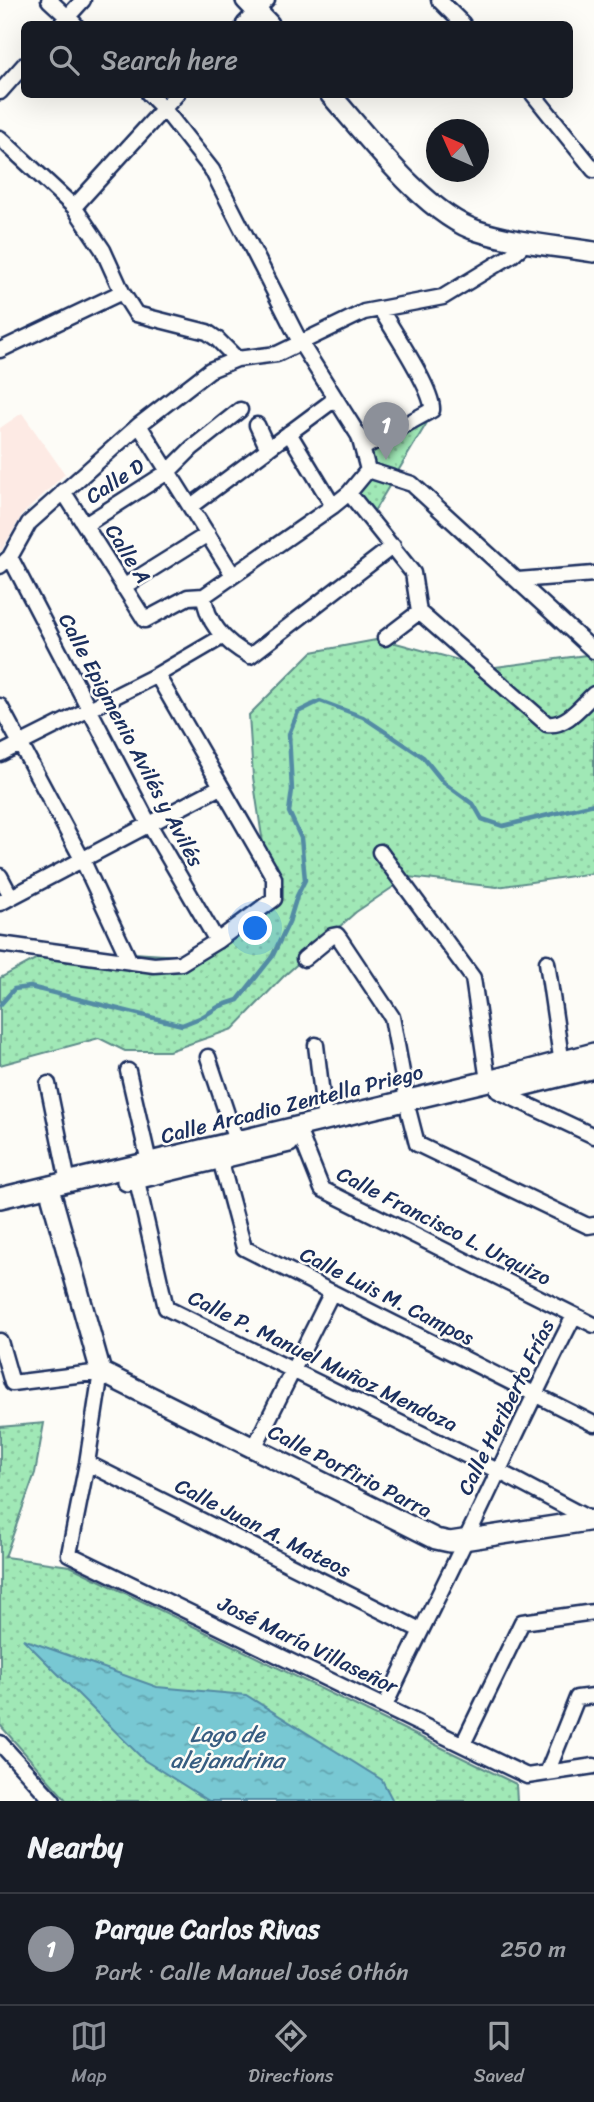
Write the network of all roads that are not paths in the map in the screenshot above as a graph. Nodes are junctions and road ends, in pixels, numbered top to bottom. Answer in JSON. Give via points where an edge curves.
{"nodes":[{"id":1,"x":49,"y":0,"type":"edge"},
{"id":2,"x":83,"y":0,"type":"edge"},
{"id":3,"x":439,"y":0,"type":"edge"},
{"id":4,"x":67,"y":21,"type":"edge"},
{"id":5,"x":69,"y":21,"type":"edge"},
{"id":6,"x":460,"y":21,"type":"edge"},
{"id":7,"x":21,"y":68,"type":"edge"},
{"id":8,"x":0,"y":92,"type":"edge"},
{"id":9,"x":153,"y":98,"type":"edge"},
{"id":10,"x":174,"y":98,"type":"edge"},
{"id":11,"x":334,"y":98,"type":"edge"},
{"id":12,"x":536,"y":98,"type":"edge"},
{"id":13,"x":164,"y":109,"type":"junction"},
{"id":14,"x":0,"y":138,"type":"edge"},
{"id":15,"x":594,"y":170,"type":"edge"},
{"id":16,"x":74,"y":207,"type":"junction"},
{"id":17,"x":528,"y":241,"type":"junction"},
{"id":18,"x":594,"y":252,"type":"edge"},
{"id":19,"x":122,"y":292,"type":"junction"},
{"id":20,"x":381,"y":310,"type":"junction"},
{"id":21,"x":300,"y":342,"type":"junction"},
{"id":22,"x":0,"y":350,"type":"edge"},
{"id":23,"x":237,"y":359,"type":"junction"},
{"id":24,"x":335,"y":399,"type":"junction"},
{"id":25,"x":240,"y":410,"type":"dead end"},
{"id":26,"x":139,"y":425,"type":"junction"},
{"id":27,"x":257,"y":425,"type":"dead end"},
{"id":28,"x":289,"y":433,"type":"junction"},
{"id":29,"x":363,"y":448,"type":"junction"},
{"id":30,"x":268,"y":449,"type":"junction"},
{"id":31,"x":368,"y":470,"type":"junction"},
{"id":32,"x":169,"y":471,"type":"junction"},
{"id":33,"x":63,"y":491,"type":"junction"},
{"id":34,"x":349,"y":493,"type":"junction"},
{"id":35,"x":191,"y":506,"type":"junction"},
{"id":36,"x":333,"y":506,"type":"junction"},
{"id":37,"x":85,"y":525,"type":"junction"},
{"id":38,"x":208,"y":534,"type":"junction"},
{"id":39,"x":393,"y":546,"type":"junction"},
{"id":40,"x":5,"y":562,"type":"edge"},
{"id":41,"x":594,"y":574,"type":"edge"},
{"id":42,"x":233,"y":575,"type":"junction"},
{"id":43,"x":518,"y":580,"type":"junction"},
{"id":44,"x":123,"y":587,"type":"junction"},
{"id":45,"x":204,"y":596,"type":"junction"},
{"id":46,"x":419,"y":612,"type":"junction"},
{"id":47,"x":222,"y":637,"type":"junction"},
{"id":48,"x":386,"y":638,"type":"dead end"},
{"id":49,"x":594,"y":650,"type":"edge"},
{"id":50,"x":157,"y":675,"type":"junction"},
{"id":51,"x":594,"y":694,"type":"edge"},
{"id":52,"x":0,"y":706,"type":"edge"},
{"id":53,"x":88,"y":710,"type":"junction"},
{"id":54,"x":20,"y":744,"type":"junction"},
{"id":55,"x":0,"y":754,"type":"edge"},
{"id":56,"x":220,"y":787,"type":"junction"},
{"id":57,"x":149,"y":824,"type":"junction"},
{"id":58,"x":380,"y":852,"type":"dead end"},
{"id":59,"x":82,"y":859,"type":"junction"},
{"id":60,"x":0,"y":876,"type":"edge"},
{"id":61,"x":5,"y":900,"type":"edge"},
{"id":62,"x":217,"y":941,"type":"junction"},
{"id":63,"x":0,"y":944,"type":"edge"},
{"id":64,"x":304,"y":959,"type":"dead end"},
{"id":65,"x":130,"y":962,"type":"junction"},
{"id":66,"x":547,"y":962,"type":"dead end"},
{"id":67,"x":316,"y":1045,"type":"dead end"},
{"id":68,"x":594,"y":1053,"type":"edge"},
{"id":69,"x":208,"y":1057,"type":"dead end"},
{"id":70,"x":562,"y":1068,"type":"junction"},
{"id":71,"x":594,"y":1068,"type":"edge"},
{"id":72,"x":128,"y":1072,"type":"dead end"},
{"id":73,"x":48,"y":1084,"type":"dead end"},
{"id":74,"x":493,"y":1086,"type":"junction"},
{"id":75,"x":408,"y":1106,"type":"junction"},
{"id":76,"x":325,"y":1120,"type":"junction"},
{"id":77,"x":594,"y":1136,"type":"edge"},
{"id":78,"x":302,"y":1139,"type":"junction"},
{"id":79,"x":236,"y":1141,"type":"junction"},
{"id":80,"x":219,"y":1159,"type":"junction"},
{"id":81,"x":140,"y":1169,"type":"junction"},
{"id":82,"x":68,"y":1182,"type":"junction"},
{"id":83,"x":0,"y":1198,"type":"edge"},
{"id":84,"x":52,"y":1198,"type":"junction"},
{"id":85,"x":0,"y":1210,"type":"edge"},
{"id":86,"x":594,"y":1225,"type":"edge"},
{"id":87,"x":332,"y":1292,"type":"junction"},
{"id":88,"x":574,"y":1316,"type":"junction"},
{"id":89,"x":594,"y":1325,"type":"edge"},
{"id":90,"x":0,"y":1341,"type":"edge"},
{"id":91,"x":294,"y":1370,"type":"junction"},
{"id":92,"x":101,"y":1371,"type":"junction"},
{"id":93,"x":534,"y":1393,"type":"junction"},
{"id":94,"x":594,"y":1424,"type":"edge"},
{"id":95,"x":254,"y":1448,"type":"junction"},
{"id":96,"x":88,"y":1463,"type":"junction"},
{"id":97,"x":498,"y":1471,"type":"junction"},
{"id":98,"x":592,"y":1520,"type":"edge"},
{"id":99,"x":466,"y":1539,"type":"junction"},
{"id":100,"x":594,"y":1612,"type":"edge"},
{"id":101,"x":419,"y":1630,"type":"junction"},
{"id":102,"x":594,"y":1696,"type":"edge"},
{"id":103,"x":386,"y":1706,"type":"junction"},
{"id":104,"x":0,"y":1743,"type":"edge"},
{"id":105,"x":463,"y":1744,"type":"junction"},
{"id":106,"x":594,"y":1766,"type":"edge"},
{"id":107,"x":547,"y":1773,"type":"junction"},
{"id":108,"x":53,"y":1801,"type":"edge"}],
"edges":[{"from":1,"to":4,"type":"street"},
{"from":2,"to":5,"type":"street"},
{"from":3,"to":6,"type":"street"},
{"from":7,"to":8,"type":"street"},
{"from":9,"to":13,"type":"street"},
{"from":10,"to":13,"type":"street"},
{"from":11,"to":17,"type":"street","via":[[417,190],[453,220],[477,231]]},
{"from":12,"to":15,"type":"street"},
{"from":13,"to":16,"type":"street"},
{"from":13,"to":21,"type":"street","via":[[212,170]]},
{"from":14,"to":16,"type":"street"},
{"from":16,"to":19,"type":"street","via":[[103,250]]},
{"from":17,"to":18,"type":"street"},
{"from":17,"to":20,"type":"street","via":[[443,297]]},
{"from":19,"to":22,"type":"street"},
{"from":19,"to":23,"type":"street","via":[[136,314],[207,332]]},
{"from":20,"to":21,"type":"street","via":[[364,312]]},
{"from":20,"to":29,"type":"street","via":[[433,404],[432,410]]},
{"from":21,"to":23,"type":"street","via":[[277,354]]},
{"from":21,"to":24,"type":"street"},
{"from":23,"to":26,"type":"street","via":[[210,370]]},
{"from":24,"to":28,"type":"street"},
{"from":24,"to":29,"type":"street"},
{"from":25,"to":32,"type":"street","name":"Calle D"},
{"from":26,"to":32,"type":"street"},
{"from":26,"to":33,"type":"street"},
{"from":27,"to":30,"type":"street"},
{"from":28,"to":30,"type":"street"},
{"from":28,"to":36,"type":"street"},
{"from":29,"to":31,"type":"street"},
{"from":30,"to":35,"type":"street"},
{"from":31,"to":34,"type":"street"},
{"from":31,"to":43,"type":"street","via":[[412,484]]},
{"from":32,"to":35,"type":"street"},
{"from":32,"to":37,"type":"street","name":"Calle D"},
{"from":33,"to":37,"type":"street","name":"Calle A"},
{"from":33,"to":40,"type":"street","via":[[29,523]]},
{"from":34,"to":36,"type":"street"},
{"from":34,"to":39,"type":"street"},
{"from":35,"to":38,"type":"street"},
{"from":36,"to":42,"type":"street"},
{"from":37,"to":44,"type":"street","name":"Calle A"},
{"from":38,"to":42,"type":"street"},
{"from":38,"to":44,"type":"street"},
{"from":39,"to":46,"type":"street","via":[[413,573]]},
{"from":39,"to":47,"type":"street","via":[[250,656]]},
{"from":40,"to":53,"type":"street","name":"Calle Epigmenio Avilés y Avilés"},
{"from":41,"to":43,"type":"street"},
{"from":42,"to":45,"type":"street"},
{"from":43,"to":49,"type":"street"},
{"from":44,"to":45,"type":"street","name":"Calle A","via":[[145,620],[188,597]]},
{"from":45,"to":47,"type":"street","via":[[205,610]]},
{"from":46,"to":48,"type":"street"},
{"from":46,"to":51,"type":"street","via":[[547,724],[566,720]]},
{"from":47,"to":50,"type":"street"},
{"from":50,"to":53,"type":"street"},
{"from":50,"to":56,"type":"street"},
{"from":52,"to":54,"type":"street"},
{"from":53,"to":54,"type":"street"},
{"from":53,"to":57,"type":"street","name":"Calle Epigmenio Avilés y Avilés"},
{"from":54,"to":55,"type":"street"},
{"from":54,"to":59,"type":"street"},
{"from":56,"to":57,"type":"street"},
{"from":56,"to":62,"type":"street","via":[[274,878],[274,899]]},
{"from":57,"to":59,"type":"street"},
{"from":57,"to":62,"type":"street","name":"Calle Epigmenio Avilés y Avilés"},
{"from":58,"to":74,"type":"street","via":[[473,978]]},
{"from":59,"to":61,"type":"street"},
{"from":59,"to":65,"type":"street"},
{"from":60,"to":61,"type":"street"},
{"from":62,"to":65,"type":"street","via":[[181,963]]},
{"from":63,"to":65,"type":"street"},
{"from":64,"to":75,"type":"street","via":[[332,936],[340,939],[392,1017]]},
{"from":66,"to":70,"type":"street"},
{"from":67,"to":76,"type":"street"},
{"from":68,"to":70,"type":"street","name":"Calle Arcadio Zentella Priego"},
{"from":69,"to":79,"type":"street"},
{"from":70,"to":71,"type":"street","name":"Calle Arcadio Zentella Priego"},
{"from":70,"to":74,"type":"street","name":"Calle Arcadio Zentella Priego"},
{"from":72,"to":81,"type":"street"},
{"from":73,"to":82,"type":"street"},
{"from":74,"to":75,"type":"street","name":"Calle Arcadio Zentella Priego"},
{"from":74,"to":77,"type":"street"},
{"from":75,"to":76,"type":"street","name":"Calle Arcadio Zentella Priego"},
{"from":75,"to":78,"type":"street","name":"Calle Arcadio Zentella Priego"},
{"from":75,"to":86,"type":"street","via":[[417,1144]]},
{"from":76,"to":79,"type":"street","name":"Calle Arcadio Zentella Priego"},
{"from":78,"to":80,"type":"street","name":"Calle Arcadio Zentella Priego"},
{"from":78,"to":88,"type":"street","name":"Calle Francisco L. Urquizo","via":[[321,1189]]},
{"from":79,"to":81,"type":"street","name":"Calle Arcadio Zentella Priego"},
{"from":80,"to":81,"type":"street","name":"Calle Arcadio Zentella Priego"},
{"from":80,"to":87,"type":"street","name":"Calle Luis M. Campos","via":[[244,1248]]},
{"from":81,"to":82,"type":"street","name":"Calle Arcadio Zentella Priego"},
{"from":81,"to":84,"type":"street","name":"Calle Arcadio Zentella Priego"},
{"from":81,"to":91,"type":"street","name":"Calle P. Manuel Muñoz Mendoza","via":[[166,1308]]},
{"from":82,"to":83,"type":"street","name":"Calle Arcadio Zentella Priego"},
{"from":84,"to":85,"type":"street","name":"Calle Arcadio Zentella Priego"},
{"from":84,"to":92,"type":"street"},
{"from":87,"to":91,"type":"street"},
{"from":87,"to":93,"type":"street","name":"Calle Luis M. Campos"},
{"from":88,"to":89,"type":"street","name":"Calle Francisco L. Urquizo"},
{"from":88,"to":93,"type":"street","name":"Calle Heriberto Frías"},
{"from":90,"to":92,"type":"street","via":[[12,1383]]},
{"from":91,"to":95,"type":"street"},
{"from":91,"to":97,"type":"street","name":"Calle P. Manuel Muñoz Mendoza"},
{"from":92,"to":95,"type":"street","name":"Calle Porfirio Parra"},
{"from":92,"to":96,"type":"street"},
{"from":93,"to":94,"type":"street","name":"Calle Luis M. Campos"},
{"from":93,"to":97,"type":"street","name":"Calle Heriberto Frías"},
{"from":95,"to":99,"type":"street","name":"Calle Porfirio Parra","via":[[436,1539]]},
{"from":96,"to":101,"type":"street","name":"Calle Juan A. Mateos"},
{"from":96,"to":103,"type":"street","name":"José María Villaseñor","via":[[69,1554]]},
{"from":97,"to":98,"type":"street","name":"Calle P. Manuel Muñoz Mendoza"},
{"from":97,"to":99,"type":"street","name":"Calle Heriberto Frías"},
{"from":98,"to":99,"type":"street","name":"Calle Porfirio Parra"},
{"from":99,"to":101,"type":"street","name":"Calle Heriberto Frías"},
{"from":100,"to":105,"type":"street","via":[[522,1622]]},
{"from":101,"to":103,"type":"street","name":"Calle Heriberto Frías"},
{"from":102,"to":107,"type":"street","via":[[577,1698]]},
{"from":103,"to":105,"type":"street","name":"José María Villaseñor"},
{"from":104,"to":108,"type":"street"},
{"from":105,"to":107,"type":"street","name":"José María Villaseñor","via":[[527,1776]]},
{"from":106,"to":107,"type":"street"}]}
